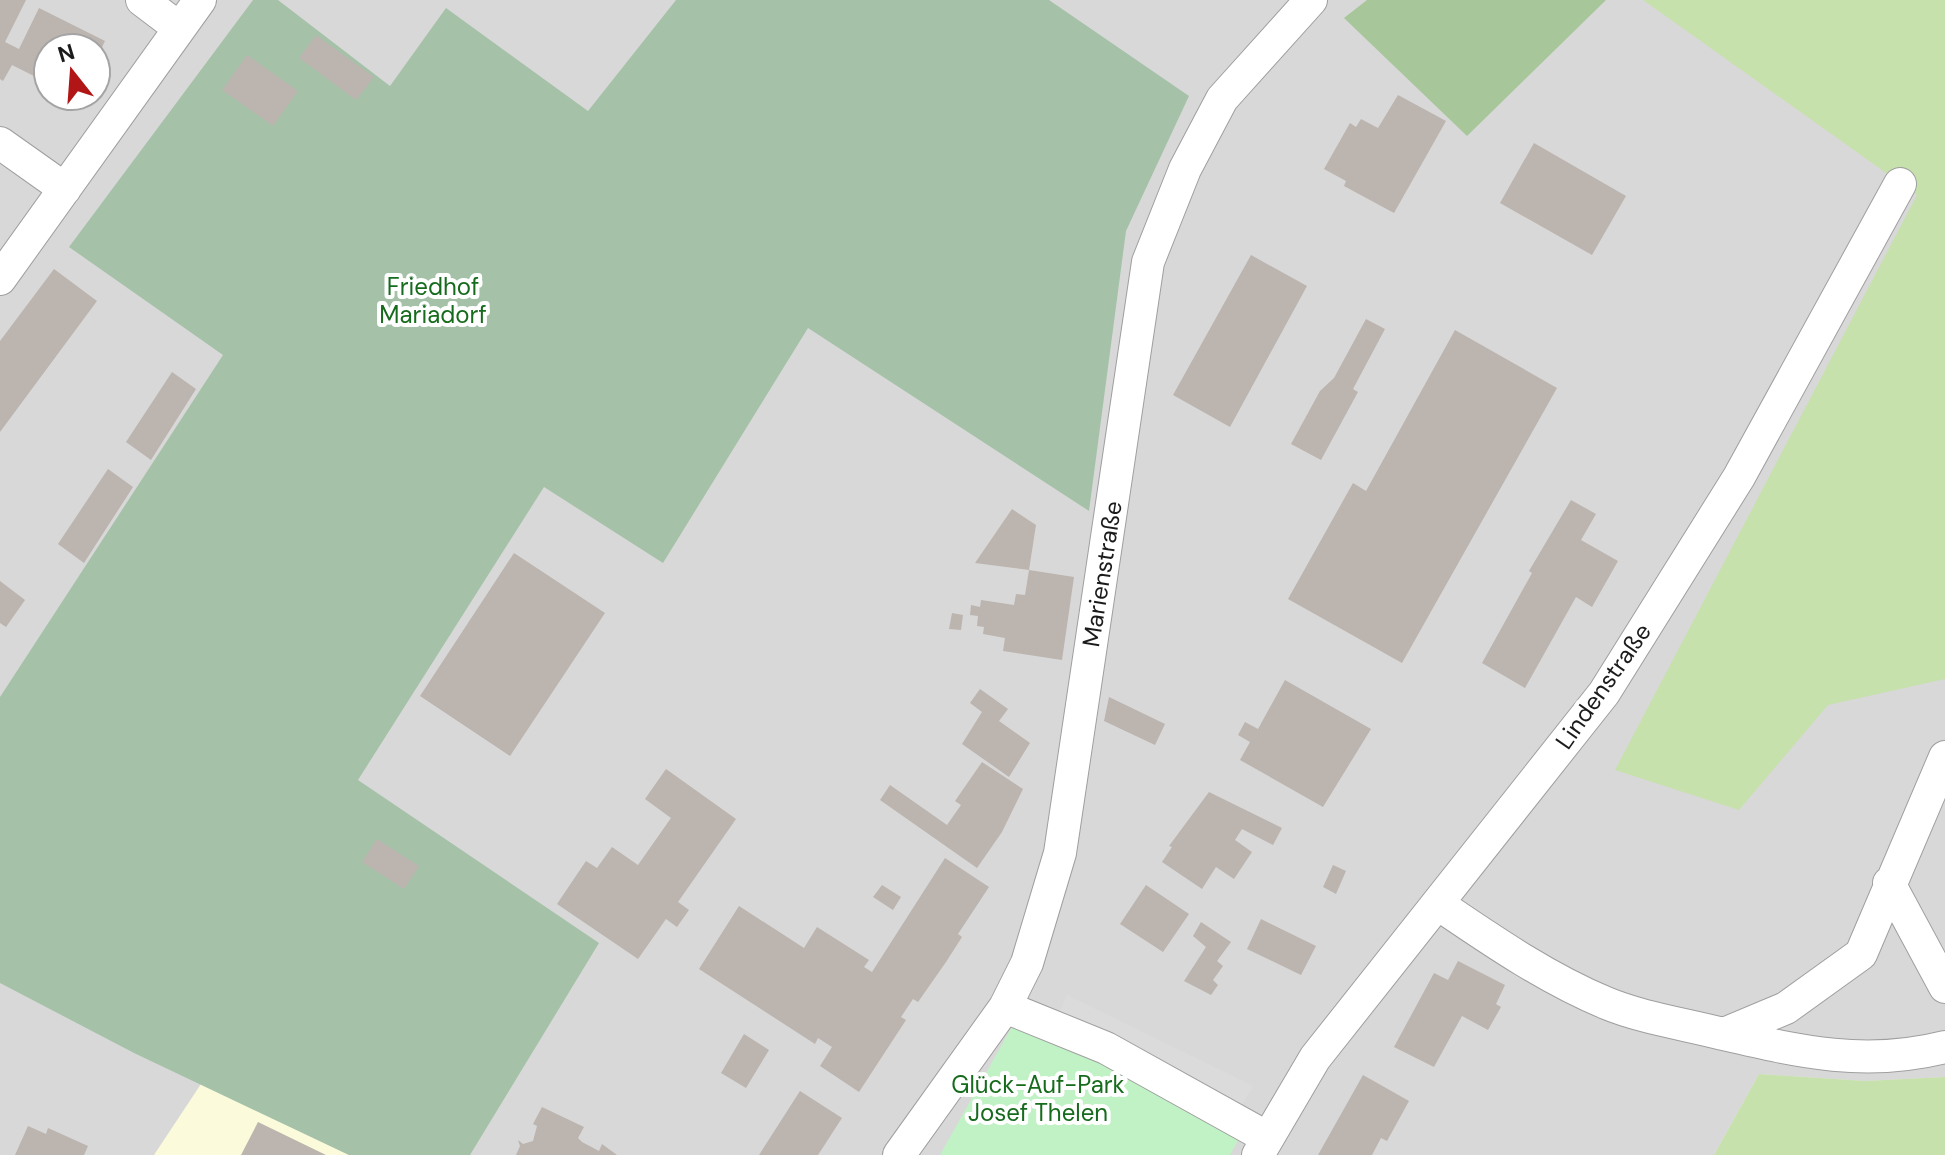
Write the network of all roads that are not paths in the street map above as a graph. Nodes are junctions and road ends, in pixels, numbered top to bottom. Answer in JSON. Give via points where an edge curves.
{"nodes":[{"id":1,"x":142,"y":0,"type":"edge"},
{"id":2,"x":200,"y":0,"type":"edge"},
{"id":3,"x":1311,"y":0,"type":"edge"},
{"id":4,"x":179,"y":28,"type":"junction"},
{"id":5,"x":0,"y":143,"type":"edge"},
{"id":6,"x":1900,"y":184,"type":"dead end"},
{"id":7,"x":65,"y":189,"type":"junction"},
{"id":8,"x":0,"y":279,"type":"edge"},
{"id":9,"x":1945,"y":757,"type":"edge"},
{"id":10,"x":1889,"y":883,"type":"junction"},
{"id":11,"x":1438,"y":904,"type":"junction"},
{"id":12,"x":1945,"y":987,"type":"edge"},
{"id":13,"x":1005,"y":1007,"type":"junction"},
{"id":14,"x":1724,"y":1034,"type":"junction"},
{"id":15,"x":1945,"y":1047,"type":"edge"},
{"id":16,"x":1263,"y":1146,"type":"edge"},
{"id":17,"x":899,"y":1155,"type":"edge"}],
"edges":[{"from":1,"to":4,"type":"street"},
{"from":2,"to":4,"type":"street"},
{"from":3,"to":13,"type":"street","name":"Marienstraße","via":[[1222,99],[1185,169],[1148,262],[1060,853],[1027,963]]},
{"from":4,"to":7,"type":"street"},
{"from":5,"to":7,"type":"street"},
{"from":6,"to":11,"type":"street","name":"Lindenstraße","via":[[1739,477],[1604,693]]},
{"from":7,"to":8,"type":"street"},
{"from":9,"to":10,"type":"street"},
{"from":10,"to":12,"type":"street"},
{"from":10,"to":14,"type":"street","via":[[1861,954],[1786,1008]]},
{"from":11,"to":14,"type":"street","via":[[1516,956],[1607,1004]]},
{"from":11,"to":16,"type":"street","name":"Lindenstraße","via":[[1315,1058]]},
{"from":13,"to":16,"type":"street","via":[[1106,1048]]},
{"from":13,"to":17,"type":"street","name":"Marienstraße"},
{"from":14,"to":15,"type":"street","via":[[1848,1059]]}]}
